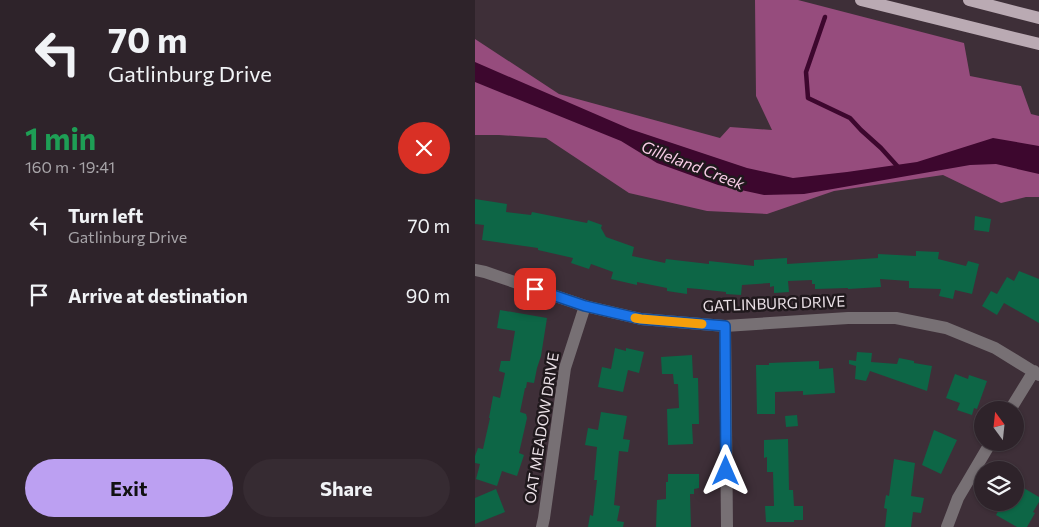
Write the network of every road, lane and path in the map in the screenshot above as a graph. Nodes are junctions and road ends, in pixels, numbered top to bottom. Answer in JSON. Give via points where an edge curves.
{"nodes":[{"id":1,"x":861,"y":0,"type":"edge"},
{"id":2,"x":969,"y":0,"type":"edge"},
{"id":3,"x":1039,"y":18,"type":"edge"},
{"id":4,"x":1039,"y":44,"type":"edge"},
{"id":5,"x":475,"y":270,"type":"edge"},
{"id":6,"x":585,"y":306,"type":"junction"},
{"id":7,"x":725,"y":326,"type":"junction"},
{"id":8,"x":1036,"y":373,"type":"edge"},
{"id":9,"x":1016,"y":401,"type":"edge"},
{"id":10,"x":986,"y":451,"type":"edge"},
{"id":11,"x":542,"y":527,"type":"edge"},
{"id":12,"x":727,"y":527,"type":"edge"},
{"id":13,"x":947,"y":527,"type":"edge"}],
"edges":[{"from":1,"to":4,"type":"main road"},
{"from":2,"to":3,"type":"main road"},
{"from":5,"to":6,"type":"street","name":"GATLINBURG DRIVE"},
{"from":6,"to":7,"type":"street","name":"GATLINBURG DRIVE","via":[[641,319]]},
{"from":6,"to":11,"type":"street","name":"OAT MEADOW DRIVE","via":[[565,368]]},
{"from":7,"to":8,"type":"street","name":"GATLINBURG DRIVE","via":[[896,318],[947,328],[995,348]]},
{"from":7,"to":12,"type":"street"},
{"from":8,"to":9,"type":"street"},
{"from":10,"to":13,"type":"street","via":[[957,498]]}]}
